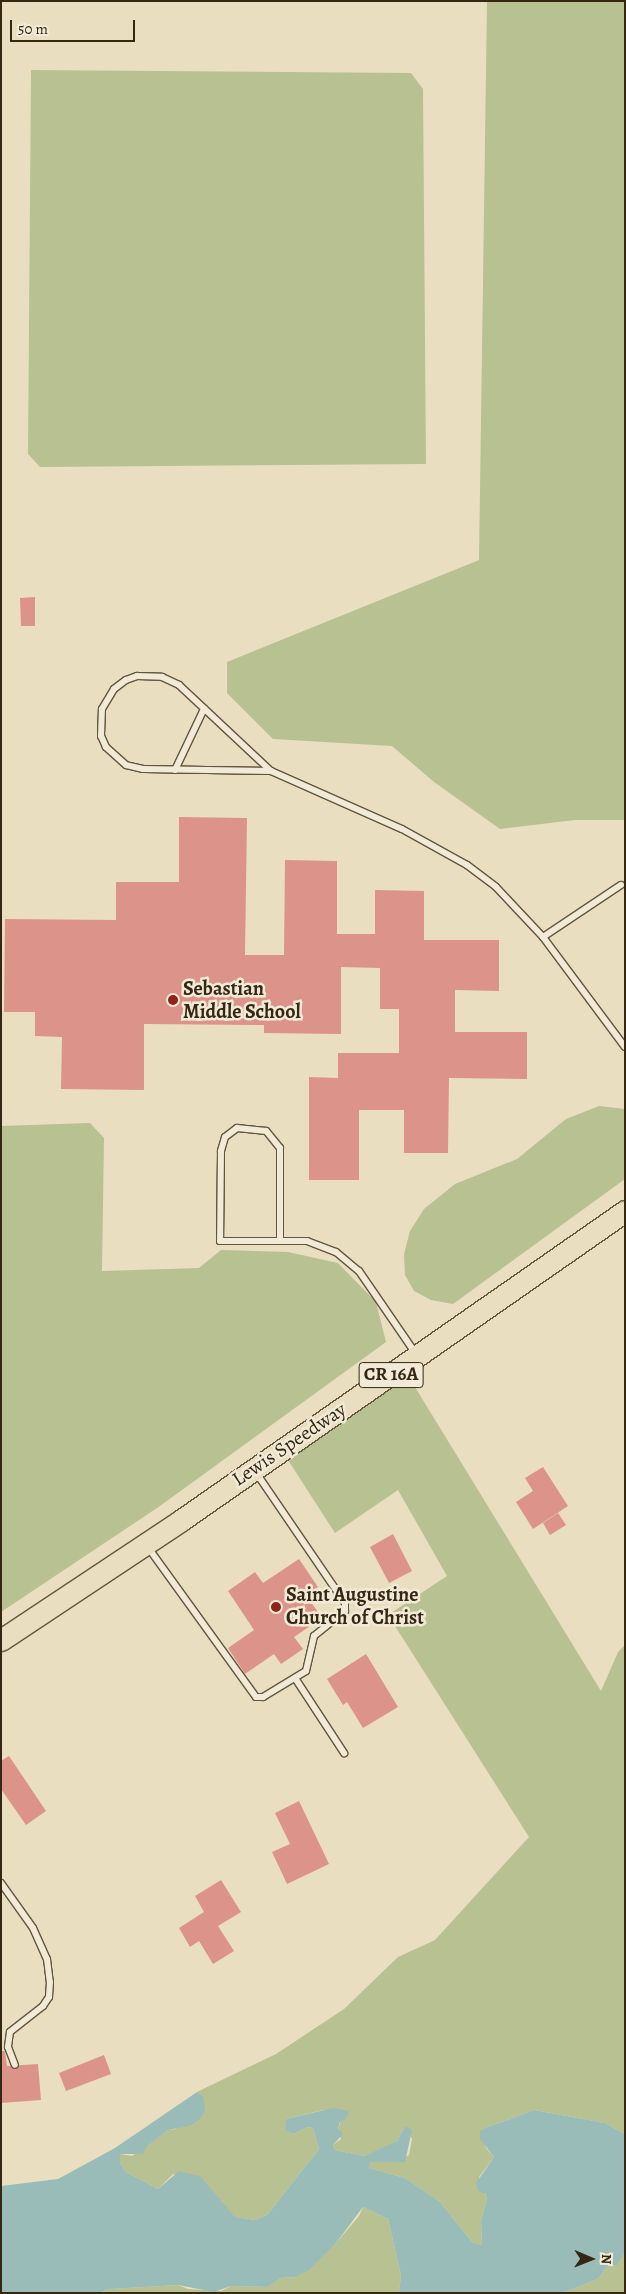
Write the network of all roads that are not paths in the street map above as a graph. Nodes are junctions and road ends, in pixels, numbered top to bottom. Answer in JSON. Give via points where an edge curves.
{"nodes":[{"id":1,"x":204,"y":709,"type":"junction"},
{"id":2,"x":175,"y":770,"type":"junction"},
{"id":3,"x":271,"y":771,"type":"junction"},
{"id":4,"x":621,"y":885,"type":"dead end"},
{"id":5,"x":543,"y":936,"type":"junction"},
{"id":6,"x":625,"y":1047,"type":"edge"},
{"id":7,"x":625,"y":1211,"type":"edge"},
{"id":8,"x":280,"y":1241,"type":"junction"},
{"id":9,"x":417,"y":1356,"type":"junction"},
{"id":10,"x":253,"y":1468,"type":"junction"},
{"id":11,"x":146,"y":1544,"type":"junction"},
{"id":12,"x":1,"y":1640,"type":"edge"},
{"id":13,"x":295,"y":1678,"type":"junction"},
{"id":14,"x":344,"y":1752,"type":"dead end"},
{"id":15,"x":1,"y":1883,"type":"edge"},
{"id":16,"x":15,"y":2065,"type":"dead end"}],
"edges":[{"from":1,"to":2,"type":"lane"},
{"from":1,"to":2,"type":"lane","via":[[178,685],[149,676],[126,680],[106,699],[99,722],[101,736],[116,757],[143,769]]},
{"from":1,"to":3,"type":"lane"},
{"from":2,"to":3,"type":"lane"},
{"from":3,"to":5,"type":"lane","via":[[436,845],[496,887]]},
{"from":4,"to":5,"type":"lane"},
{"from":5,"to":6,"type":"lane"},
{"from":7,"to":9,"type":"main road","name":"Lewis Speedway","number":"CR 16A"},
{"from":8,"to":8,"type":"lane","via":[[280,1148],[266,1131],[237,1128],[226,1137],[221,1151],[220,1241]]},
{"from":8,"to":9,"type":"lane","via":[[315,1243],[348,1260]]},
{"from":9,"to":10,"type":"main road","name":"Lewis Speedway","number":"CR 16A"},
{"from":10,"to":11,"type":"main road","name":"Lewis Speedway","number":"CR 16A"},
{"from":10,"to":13,"type":"lane","via":[[345,1603],[345,1611],[314,1636],[309,1667]]},
{"from":11,"to":12,"type":"main road","name":"Lewis Speedway","number":"CR 16A"},
{"from":11,"to":13,"type":"lane","via":[[256,1697],[263,1698]]},
{"from":13,"to":14,"type":"lane"},
{"from":15,"to":16,"type":"lane","via":[[33,1928],[47,1959],[50,1982],[49,1997],[43,2006],[10,2032],[8,2047]]}]}
